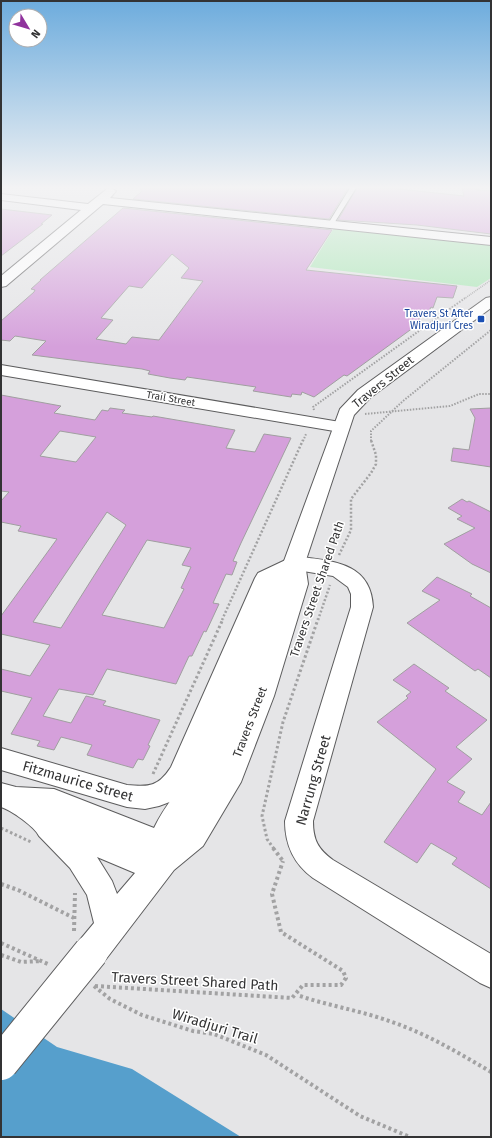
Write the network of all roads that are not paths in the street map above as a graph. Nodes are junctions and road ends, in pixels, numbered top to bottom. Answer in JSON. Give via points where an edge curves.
{"nodes":[{"id":1,"x":51,"y":241,"type":"edge"},
{"id":2,"x":1,"y":283,"type":"edge"},
{"id":3,"x":491,"y":301,"type":"edge"},
{"id":4,"x":1,"y":370,"type":"edge"},
{"id":5,"x":343,"y":420,"type":"junction"},
{"id":6,"x":294,"y":563,"type":"junction"},
{"id":7,"x":1,"y":759,"type":"edge"},
{"id":8,"x":9,"y":797,"type":"edge"},
{"id":9,"x":37,"y":831,"type":"junction"},
{"id":10,"x":163,"y":860,"type":"junction"},
{"id":11,"x":92,"y":937,"type":"junction"},
{"id":12,"x":491,"y":972,"type":"edge"},
{"id":13,"x":1,"y":1062,"type":"edge"}],
"edges":[{"from":1,"to":2,"type":"street"},
{"from":3,"to":5,"type":"main road","name":"Travers Street","via":[[364,394]]},
{"from":4,"to":5,"type":"main road","name":"Trail Street","via":[[311,422]]},
{"from":5,"to":6,"type":"main road","name":"Travers Street"},
{"from":6,"to":7,"type":"street","name":"Fitzmaurice Street","via":[[266,578],[182,773],[168,791],[152,789],[143,799],[127,796]]},
{"from":6,"to":10,"type":"main road","name":"Travers Street","via":[[297,584],[261,696],[230,774],[193,837]]},
{"from":6,"to":12,"type":"street","name":"Narrung Street","via":[[346,573],[356,580],[362,591],[362,607],[299,821],[292,855],[306,855],[322,869]]},
{"from":8,"to":9,"type":"main road","name":"Fitzmaurice Street"},
{"from":8,"to":10,"type":"main road","name":"Fitzmaurice Street","via":[[54,801],[148,839]]},
{"from":9,"to":10,"type":"main road","name":"Fitzmaurice Street","via":[[133,859]]},
{"from":9,"to":11,"type":"main road","via":[[81,858],[101,892]]},
{"from":10,"to":11,"type":"main road","name":"Travers Street"},
{"from":11,"to":13,"type":"main road","name":"Travers Street","bridge":true}]}
